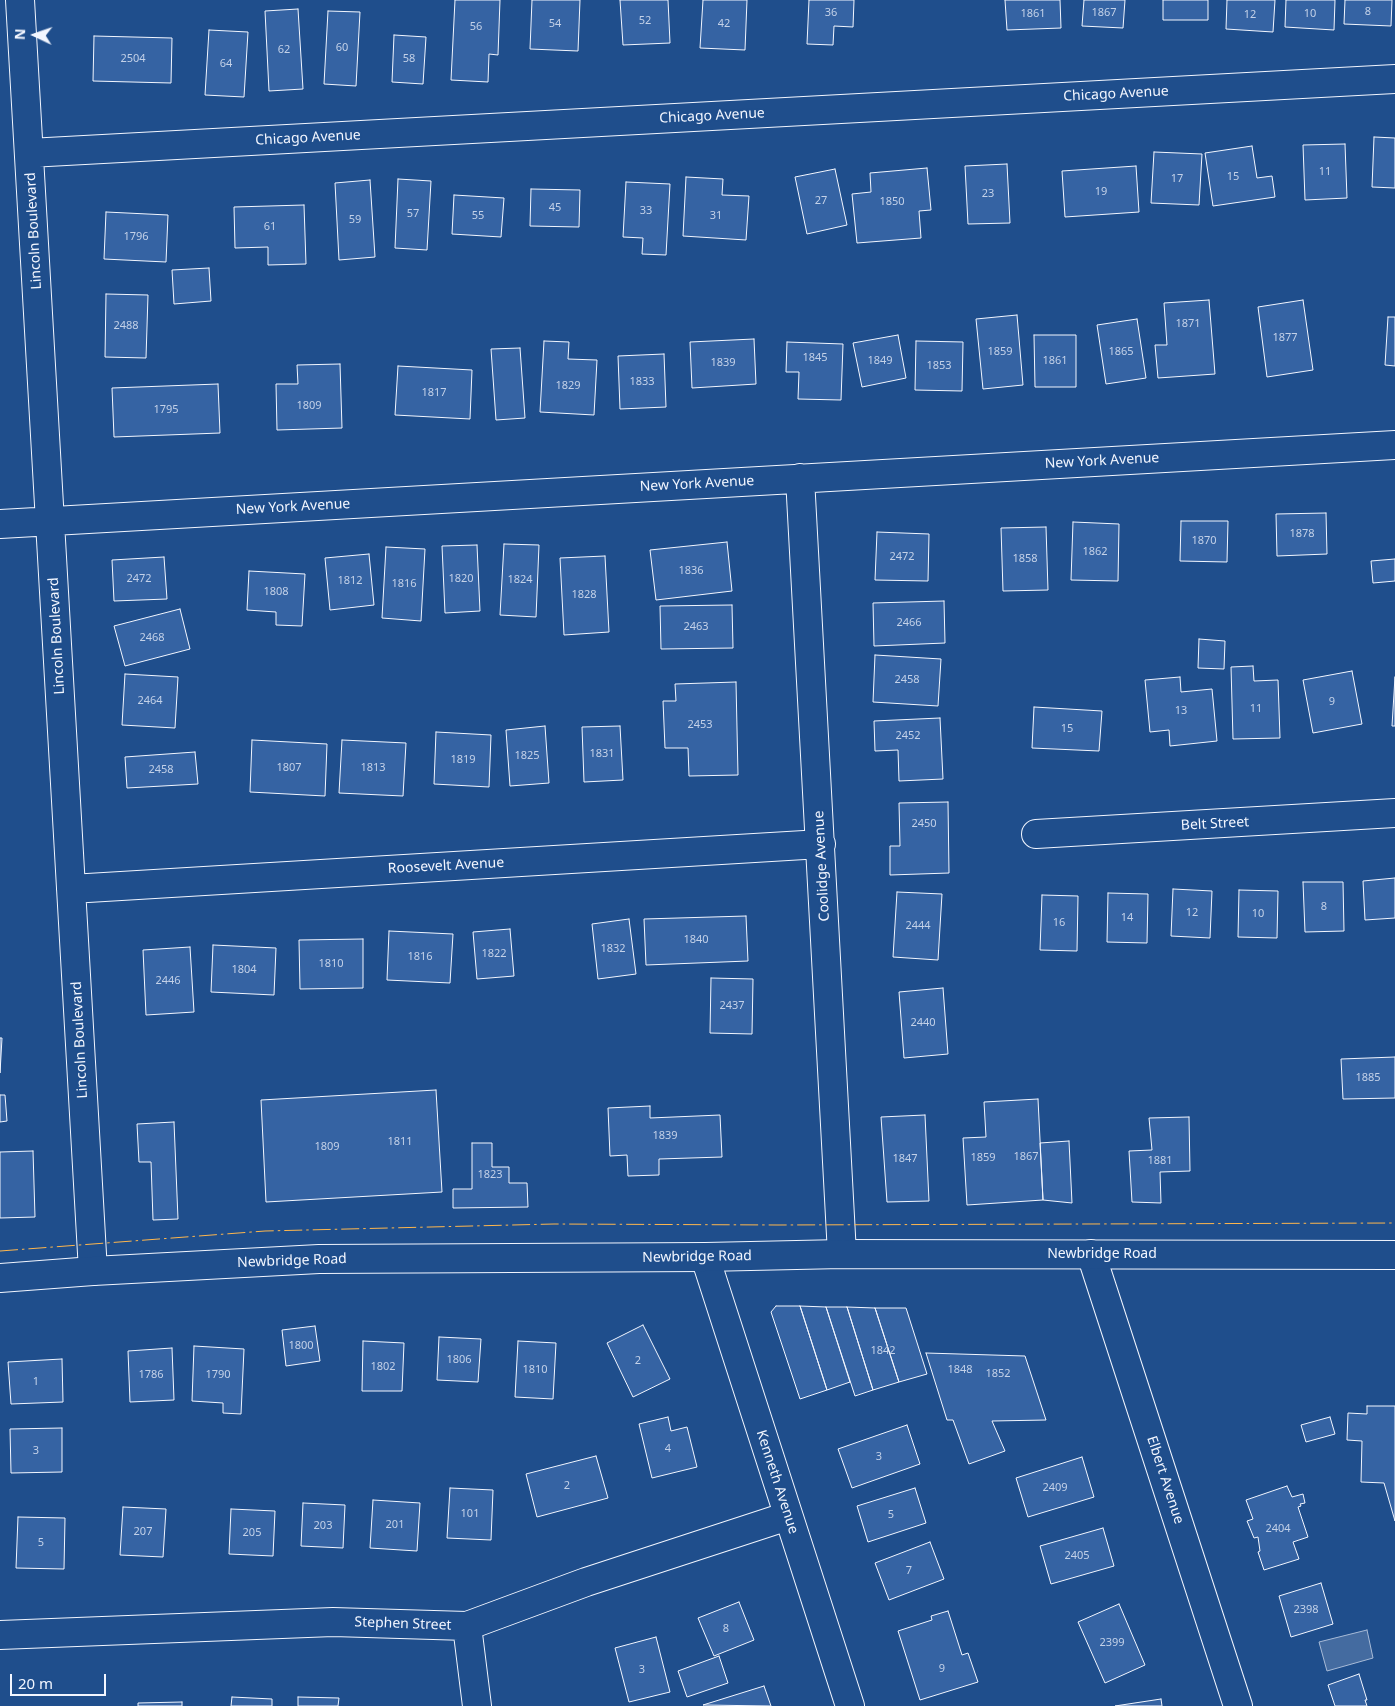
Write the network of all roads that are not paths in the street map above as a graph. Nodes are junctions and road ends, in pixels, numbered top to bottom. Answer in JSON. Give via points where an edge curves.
{"nodes":[{"id":1,"x":20,"y":0,"type":"edge"},
{"id":2,"x":1395,"y":79,"type":"edge"},
{"id":3,"x":29,"y":153,"type":"junction"},
{"id":4,"x":1395,"y":445,"type":"edge"},
{"id":5,"x":800,"y":478,"type":"junction"},
{"id":6,"x":50,"y":521,"type":"junction"},
{"id":7,"x":0,"y":524,"type":"edge"},
{"id":8,"x":1395,"y":813,"type":"edge"},
{"id":9,"x":1036,"y":834,"type":"dead end"},
{"id":10,"x":820,"y":844,"type":"junction"},
{"id":11,"x":71,"y":889,"type":"junction"},
{"id":12,"x":842,"y":1254,"type":"junction"},
{"id":13,"x":1091,"y":1254,"type":"junction"},
{"id":14,"x":1395,"y":1255,"type":"edge"},
{"id":15,"x":705,"y":1257,"type":"junction"},
{"id":16,"x":93,"y":1271,"type":"junction"},
{"id":17,"x":0,"y":1278,"type":"edge"},
{"id":18,"x":788,"y":1516,"type":"junction"},
{"id":19,"x":467,"y":1626,"type":"junction"},
{"id":20,"x":0,"y":1635,"type":"edge"},
{"id":21,"x":477,"y":1706,"type":"edge"},
{"id":22,"x":850,"y":1706,"type":"edge"},
{"id":23,"x":1238,"y":1706,"type":"edge"}],
"edges":[{"from":1,"to":3,"type":"street","name":"Lincoln Boulevard"},
{"from":2,"to":3,"type":"street","name":"Chicago Avenue"},
{"from":3,"to":6,"type":"street","name":"Lincoln Boulevard"},
{"from":4,"to":5,"type":"street","name":"New York Avenue"},
{"from":5,"to":6,"type":"street","name":"New York Avenue"},
{"from":5,"to":10,"type":"street","name":"Coolidge Avenue"},
{"from":6,"to":7,"type":"street","name":"New York Avenue"},
{"from":6,"to":11,"type":"street","name":"Lincoln Boulevard"},
{"from":8,"to":9,"type":"street","name":"Belt Street"},
{"from":10,"to":11,"type":"street","name":"Roosevelt Avenue"},
{"from":10,"to":12,"type":"street","name":"Coolidge Avenue"},
{"from":11,"to":16,"type":"street","name":"Lincoln Boulevard"},
{"from":12,"to":13,"type":"street","name":"Newbridge Road"},
{"from":12,"to":15,"type":"street","name":"Newbridge Road"},
{"from":13,"to":14,"type":"street","name":"Newbridge Road"},
{"from":13,"to":23,"type":"street","name":"Elbert Avenue"},
{"from":15,"to":16,"type":"street","name":"Newbridge Road","via":[[319,1259]]},
{"from":15,"to":18,"type":"street","name":"Kenneth Avenue"},
{"from":16,"to":17,"type":"street","name":"Newbridge Road"},
{"from":18,"to":19,"type":"street","name":"Stephen Street","via":[[586,1582]]},
{"from":18,"to":22,"type":"street","name":"Kenneth Avenue"},
{"from":19,"to":20,"type":"street","name":"Stephen Street","via":[[333,1622]]},
{"from":19,"to":21,"type":"street"}]}
